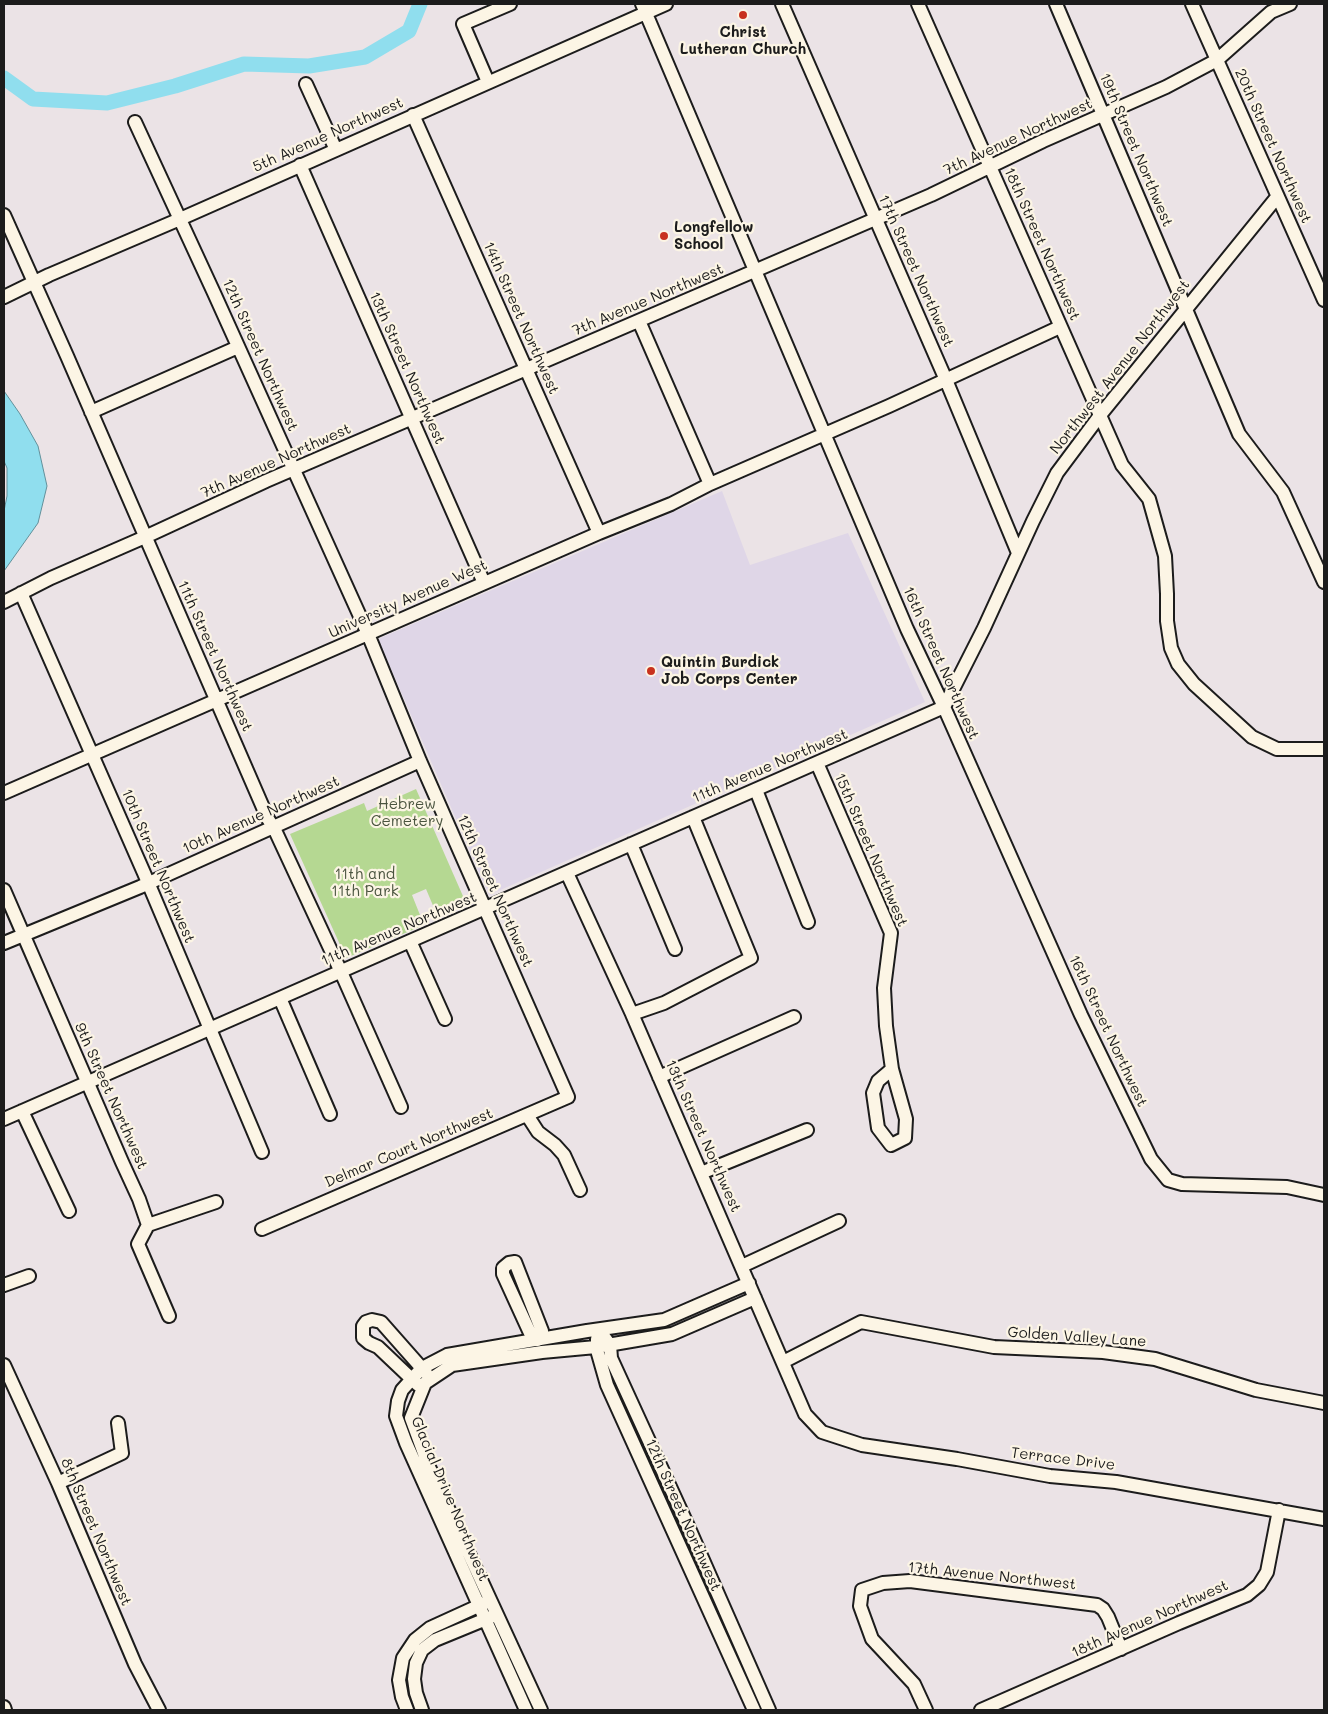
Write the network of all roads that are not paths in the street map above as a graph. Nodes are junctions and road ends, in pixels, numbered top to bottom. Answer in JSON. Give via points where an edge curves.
{"nodes":[{"id":1,"x":510,"y":4,"type":"edge"},
{"id":2,"x":666,"y":4,"type":"edge"},
{"id":3,"x":782,"y":4,"type":"edge"},
{"id":4,"x":918,"y":4,"type":"edge"},
{"id":5,"x":1056,"y":4,"type":"edge"},
{"id":6,"x":1192,"y":4,"type":"edge"},
{"id":7,"x":1290,"y":4,"type":"edge"},
{"id":8,"x":644,"y":8,"type":"edge"},
{"id":9,"x":1216,"y":60,"type":"junction"},
{"id":10,"x":488,"y":82,"type":"junction"},
{"id":11,"x":306,"y":84,"type":"dead end"},
{"id":12,"x":413,"y":115,"type":"junction"},
{"id":13,"x":1103,"y":115,"type":"junction"},
{"id":14,"x":136,"y":122,"type":"dead end"},
{"id":15,"x":336,"y":150,"type":"junction"},
{"id":16,"x":300,"y":165,"type":"junction"},
{"id":17,"x":990,"y":166,"type":"junction"},
{"id":18,"x":1277,"y":197,"type":"junction"},
{"id":19,"x":4,"y":215,"type":"edge"},
{"id":20,"x":875,"y":218,"type":"junction"},
{"id":21,"x":180,"y":219,"type":"junction"},
{"id":22,"x":756,"y":271,"type":"junction"},
{"id":23,"x":34,"y":282,"type":"junction"},
{"id":24,"x":4,"y":297,"type":"edge"},
{"id":25,"x":1324,"y":300,"type":"edge"},
{"id":26,"x":1186,"y":310,"type":"junction"},
{"id":27,"x":639,"y":321,"type":"junction"},
{"id":28,"x":1060,"y":327,"type":"junction"},
{"id":29,"x":238,"y":347,"type":"junction"},
{"id":30,"x":526,"y":370,"type":"junction"},
{"id":31,"x":946,"y":380,"type":"junction"},
{"id":32,"x":91,"y":412,"type":"junction"},
{"id":33,"x":1101,"y":414,"type":"junction"},
{"id":34,"x":412,"y":419,"type":"junction"},
{"id":35,"x":824,"y":435,"type":"junction"},
{"id":36,"x":294,"y":469,"type":"junction"},
{"id":37,"x":710,"y":484,"type":"junction"},
{"id":38,"x":599,"y":533,"type":"junction"},
{"id":39,"x":145,"y":538,"type":"junction"},
{"id":40,"x":1018,"y":554,"type":"junction"},
{"id":41,"x":1324,"y":582,"type":"edge"},
{"id":42,"x":484,"y":583,"type":"junction"},
{"id":43,"x":21,"y":593,"type":"junction"},
{"id":44,"x":4,"y":602,"type":"edge"},
{"id":45,"x":368,"y":634,"type":"junction"},
{"id":46,"x":217,"y":700,"type":"junction"},
{"id":47,"x":944,"y":707,"type":"junction"},
{"id":48,"x":1324,"y":749,"type":"edge"},
{"id":49,"x":92,"y":754,"type":"junction"},
{"id":50,"x":420,"y":761,"type":"junction"},
{"id":51,"x":817,"y":764,"type":"junction"},
{"id":52,"x":756,"y":790,"type":"junction"},
{"id":53,"x":4,"y":793,"type":"edge"},
{"id":54,"x":693,"y":817,"type":"junction"},
{"id":55,"x":274,"y":828,"type":"junction"},
{"id":56,"x":631,"y":844,"type":"junction"},
{"id":57,"x":567,"y":873,"type":"junction"},
{"id":58,"x":148,"y":883,"type":"junction"},
{"id":59,"x":4,"y":890,"type":"edge"},
{"id":60,"x":485,"y":909,"type":"junction"},
{"id":61,"x":808,"y":922,"type":"dead end"},
{"id":62,"x":23,"y":935,"type":"junction"},
{"id":63,"x":410,"y":941,"type":"junction"},
{"id":64,"x":4,"y":943,"type":"edge"},
{"id":65,"x":675,"y":949,"type":"dead end"},
{"id":66,"x":341,"y":972,"type":"junction"},
{"id":67,"x":280,"y":998,"type":"junction"},
{"id":68,"x":632,"y":1014,"type":"junction"},
{"id":69,"x":794,"y":1017,"type":"dead end"},
{"id":70,"x":445,"y":1019,"type":"dead end"},
{"id":71,"x":210,"y":1029,"type":"junction"},
{"id":72,"x":892,"y":1069,"type":"junction"},
{"id":73,"x":660,"y":1077,"type":"junction"},
{"id":74,"x":87,"y":1082,"type":"junction"},
{"id":75,"x":568,"y":1097,"type":"joint"},
{"id":76,"x":401,"y":1107,"type":"dead end"},
{"id":77,"x":22,"y":1111,"type":"junction"},
{"id":78,"x":330,"y":1114,"type":"dead end"},
{"id":79,"x":528,"y":1115,"type":"junction"},
{"id":80,"x":4,"y":1119,"type":"edge"},
{"id":81,"x":807,"y":1130,"type":"dead end"},
{"id":82,"x":262,"y":1152,"type":"dead end"},
{"id":83,"x":701,"y":1173,"type":"junction"},
{"id":84,"x":580,"y":1190,"type":"dead end"},
{"id":85,"x":1324,"y":1195,"type":"edge"},
{"id":86,"x":216,"y":1202,"type":"dead end"},
{"id":87,"x":69,"y":1211,"type":"dead end"},
{"id":88,"x":839,"y":1221,"type":"dead end"},
{"id":89,"x":148,"y":1226,"type":"junction"},
{"id":90,"x":262,"y":1230,"type":"dead end"},
{"id":91,"x":742,"y":1266,"type":"junction"},
{"id":92,"x":29,"y":1276,"type":"dead end"},
{"id":93,"x":749,"y":1283,"type":"junction"},
{"id":94,"x":4,"y":1285,"type":"edge"},
{"id":95,"x":755,"y":1298,"type":"junction"},
{"id":96,"x":169,"y":1316,"type":"dead end"},
{"id":97,"x":598,"y":1329,"type":"junction"},
{"id":98,"x":610,"y":1345,"type":"junction"},
{"id":99,"x":540,"y":1346,"type":"junction"},
{"id":100,"x":596,"y":1347,"type":"junction"},
{"id":101,"x":783,"y":1362,"type":"junction"},
{"id":102,"x":4,"y":1365,"type":"edge"},
{"id":103,"x":422,"y":1368,"type":"junction"},
{"id":104,"x":412,"y":1379,"type":"junction"},
{"id":105,"x":426,"y":1384,"type":"junction"},
{"id":106,"x":1324,"y":1403,"type":"edge"},
{"id":107,"x":806,"y":1414,"type":"joint"},
{"id":108,"x":118,"y":1423,"type":"dead end"},
{"id":109,"x":58,"y":1483,"type":"junction"},
{"id":110,"x":1279,"y":1510,"type":"junction"},
{"id":111,"x":1324,"y":1519,"type":"edge"},
{"id":112,"x":491,"y":1600,"type":"junction"},
{"id":113,"x":479,"y":1606,"type":"junction"},
{"id":114,"x":498,"y":1614,"type":"junction"},
{"id":115,"x":485,"y":1620,"type":"junction"},
{"id":116,"x":1121,"y":1649,"type":"junction"},
{"id":117,"x":159,"y":1710,"type":"edge"},
{"id":118,"x":407,"y":1710,"type":"edge"},
{"id":119,"x":422,"y":1710,"type":"edge"},
{"id":120,"x":526,"y":1710,"type":"edge"},
{"id":121,"x":541,"y":1710,"type":"edge"},
{"id":122,"x":754,"y":1710,"type":"edge"},
{"id":123,"x":769,"y":1710,"type":"edge"},
{"id":124,"x":926,"y":1710,"type":"edge"},
{"id":125,"x":981,"y":1710,"type":"edge"}],
"edges":[{"from":1,"to":10,"type":"street","via":[[463,24]]},
{"from":2,"to":8,"type":"street","name":"5th Avenue Northwest"},
{"from":3,"to":20,"type":"street","name":"17th Street Northwest"},
{"from":4,"to":17,"type":"street","name":"18th Street Northwest"},
{"from":5,"to":13,"type":"street","name":"19th Street Northwest"},
{"from":6,"to":9,"type":"street","name":"20th Street Northwest"},
{"from":7,"to":9,"type":"street","name":"7th Avenue Northwest","via":[[1271,12]]},
{"from":8,"to":10,"type":"street","name":"5th Avenue Northwest"},
{"from":8,"to":22,"type":"street","name":"16th Street Northwest"},
{"from":9,"to":13,"type":"street","name":"7th Avenue Northwest"},
{"from":9,"to":18,"type":"street","name":"20th Street Northwest"},
{"from":10,"to":12,"type":"street","name":"5th Avenue Northwest"},
{"from":11,"to":15,"type":"street"},
{"from":12,"to":15,"type":"street","name":"5th Avenue Northwest"},
{"from":12,"to":30,"type":"street","name":"14th Street Northwest"},
{"from":13,"to":17,"type":"street","name":"7th Avenue Northwest"},
{"from":13,"to":26,"type":"street","name":"19th Street Northwest"},
{"from":14,"to":21,"type":"street","name":"12th Street Northwest"},
{"from":15,"to":16,"type":"street","name":"5th Avenue Northwest"},
{"from":16,"to":21,"type":"street","name":"5th Avenue Northwest"},
{"from":16,"to":34,"type":"street","name":"13th Street Northwest"},
{"from":17,"to":20,"type":"street","name":"7th Avenue Northwest"},
{"from":17,"to":28,"type":"street","name":"18th Street Northwest"},
{"from":18,"to":25,"type":"street","name":"20th Street Northwest"},
{"from":18,"to":26,"type":"street","name":"Northwest Avenue Northwest"},
{"from":19,"to":23,"type":"street","name":"11th Street Northwest"},
{"from":20,"to":22,"type":"street","name":"7th Avenue Northwest"},
{"from":20,"to":31,"type":"street","name":"17th Street Northwest"},
{"from":21,"to":23,"type":"street","name":"5th Avenue Northwest"},
{"from":21,"to":29,"type":"street","name":"12th Street Northwest"},
{"from":22,"to":27,"type":"street","name":"7th Avenue Northwest"},
{"from":22,"to":35,"type":"street","name":"16th Street Northwest"},
{"from":23,"to":24,"type":"street","name":"5th Avenue Northwest"},
{"from":23,"to":32,"type":"street","name":"11th Street Northwest"},
{"from":26,"to":33,"type":"street","name":"Northwest Avenue Northwest"},
{"from":26,"to":41,"type":"street","name":"19th Street Northwest","via":[[1239,434],[1283,492]]},
{"from":27,"to":30,"type":"street","name":"7th Avenue Northwest"},
{"from":27,"to":37,"type":"street"},
{"from":28,"to":31,"type":"street","name":"University Avenue West"},
{"from":28,"to":33,"type":"street","name":"18th Street Northwest"},
{"from":29,"to":32,"type":"street"},
{"from":29,"to":36,"type":"street","name":"12th Street Northwest"},
{"from":30,"to":34,"type":"street","name":"7th Avenue Northwest"},
{"from":30,"to":38,"type":"street","name":"14th Street Northwest"},
{"from":31,"to":35,"type":"street","name":"University Avenue West"},
{"from":31,"to":40,"type":"street","name":"17th Street Northwest"},
{"from":32,"to":39,"type":"street","name":"11th Street Northwest"},
{"from":33,"to":40,"type":"street","name":"Northwest Avenue Northwest","via":[[1057,473]]},
{"from":33,"to":48,"type":"street","name":"18th Street Northwest","via":[[1122,464],[1149,499],[1165,556],[1167,621],[1171,648],[1178,664],[1194,684],[1252,737],[1277,749]]},
{"from":34,"to":36,"type":"street","name":"7th Avenue Northwest"},
{"from":34,"to":42,"type":"street","name":"13th Street Northwest"},
{"from":35,"to":37,"type":"street","name":"University Avenue West"},
{"from":35,"to":47,"type":"street","name":"16th Street Northwest"},
{"from":36,"to":39,"type":"street","name":"7th Avenue Northwest"},
{"from":36,"to":45,"type":"street","name":"12th Street Northwest"},
{"from":37,"to":38,"type":"street","name":"University Avenue West","via":[[671,504]]},
{"from":38,"to":42,"type":"street","name":"University Avenue West"},
{"from":39,"to":43,"type":"street","name":"7th Avenue Northwest"},
{"from":39,"to":46,"type":"street","name":"11th Street Northwest"},
{"from":40,"to":47,"type":"street","name":"Northwest Avenue Northwest"},
{"from":42,"to":45,"type":"street","name":"University Avenue West"},
{"from":43,"to":44,"type":"street","name":"7th Avenue Northwest"},
{"from":43,"to":49,"type":"street","name":"10th Street Northwest"},
{"from":45,"to":46,"type":"street","name":"University Avenue West"},
{"from":45,"to":50,"type":"street","name":"12th Street Northwest"},
{"from":46,"to":49,"type":"street","name":"University Avenue West"},
{"from":46,"to":55,"type":"street","name":"11th Street Northwest"},
{"from":47,"to":51,"type":"street","name":"11th Avenue Northwest"},
{"from":47,"to":85,"type":"street","name":"16th Street Northwest","via":[[1081,1015],[1160,1172],[1168,1180],[1182,1184],[1287,1187]]},
{"from":49,"to":53,"type":"street","name":"University Avenue West"},
{"from":49,"to":58,"type":"street","name":"10th Street Northwest"},
{"from":50,"to":55,"type":"street","name":"10th Avenue Northwest"},
{"from":50,"to":60,"type":"street","name":"12th Street Northwest"},
{"from":51,"to":52,"type":"street","name":"11th Avenue Northwest"},
{"from":51,"to":72,"type":"street","name":"15th Street Northwest","via":[[891,933],[884,988]]},
{"from":52,"to":54,"type":"street","name":"11th Avenue Northwest"},
{"from":52,"to":61,"type":"street"},
{"from":54,"to":56,"type":"street","name":"11th Avenue Northwest"},
{"from":54,"to":68,"type":"street","via":[[751,958],[664,1003]]},
{"from":55,"to":58,"type":"street","name":"10th Avenue Northwest"},
{"from":55,"to":66,"type":"street","name":"11th Street Northwest"},
{"from":56,"to":57,"type":"street","name":"11th Avenue Northwest"},
{"from":56,"to":65,"type":"street"},
{"from":57,"to":60,"type":"street","name":"11th Avenue Northwest"},
{"from":57,"to":68,"type":"street","name":"13th Street Northwest"},
{"from":58,"to":62,"type":"street","name":"10th Avenue Northwest"},
{"from":58,"to":71,"type":"street","name":"10th Street Northwest"},
{"from":59,"to":62,"type":"street","name":"9th Street Northwest"},
{"from":60,"to":63,"type":"street","name":"11th Avenue Northwest"},
{"from":60,"to":75,"type":"street","name":"12th Street Northwest"},
{"from":62,"to":64,"type":"street","name":"10th Avenue Northwest"},
{"from":62,"to":74,"type":"street","name":"9th Street Northwest"},
{"from":63,"to":66,"type":"street","name":"11th Avenue Northwest"},
{"from":63,"to":70,"type":"street"},
{"from":66,"to":67,"type":"street","name":"11th Avenue Northwest"},
{"from":66,"to":76,"type":"street","name":"11th Street Northwest"},
{"from":67,"to":71,"type":"street","name":"11th Avenue Northwest"},
{"from":67,"to":78,"type":"street"},
{"from":68,"to":73,"type":"street","name":"13th Street Northwest"},
{"from":69,"to":73,"type":"street"},
{"from":71,"to":74,"type":"street","name":"11th Avenue Northwest"},
{"from":71,"to":82,"type":"street","name":"10th Street Northwest"},
{"from":72,"to":72,"type":"street","name":"15th Street Northwest","via":[[906,1119],[905,1138],[891,1145],[878,1128],[873,1093],[878,1081]]},
{"from":73,"to":83,"type":"street","name":"13th Street Northwest"},
{"from":74,"to":77,"type":"street","name":"11th Avenue Northwest"},
{"from":74,"to":89,"type":"street","name":"9th Street Northwest","via":[[140,1199]]},
{"from":75,"to":79,"type":"street","name":"Delmar Court Northwest"},
{"from":77,"to":80,"type":"street","name":"11th Avenue Northwest"},
{"from":77,"to":87,"type":"street"},
{"from":79,"to":84,"type":"street","via":[[538,1132],[564,1156]]},
{"from":79,"to":90,"type":"street","name":"Delmar Court Northwest"},
{"from":81,"to":83,"type":"street"},
{"from":83,"to":91,"type":"street","name":"13th Street Northwest"},
{"from":86,"to":89,"type":"street"},
{"from":88,"to":91,"type":"street"},
{"from":89,"to":96,"type":"street","via":[[138,1244]]},
{"from":91,"to":93,"type":"street","name":"13th Street Northwest"},
{"from":92,"to":94,"type":"street"},
{"from":93,"to":95,"type":"street","name":"13th Street Northwest"},
{"from":93,"to":97,"type":"street","name":"Glacial Drive Northwest","via":[[664,1320]]},
{"from":95,"to":98,"type":"street","via":[[672,1334]]},
{"from":95,"to":101,"type":"street","name":"13th Street Northwest"},
{"from":97,"to":98,"type":"street"},
{"from":97,"to":99,"type":"street","name":"Glacial Drive Northwest"},
{"from":97,"to":100,"type":"street","name":"12th Street Northwest"},
{"from":98,"to":100,"type":"street"},
{"from":98,"to":123,"type":"street","via":[[611,1358]]},
{"from":99,"to":99,"type":"street","via":[[542,1331],[518,1267],[515,1262],[508,1263],[503,1268],[504,1274],[530,1333]]},
{"from":99,"to":100,"type":"street"},
{"from":99,"to":103,"type":"street","name":"Glacial Drive Northwest","via":[[467,1350],[447,1355]]},
{"from":99,"to":105,"type":"street","via":[[452,1365]]},
{"from":100,"to":122,"type":"street","name":"12th Street Northwest","via":[[606,1385]]},
{"from":101,"to":106,"type":"street","name":"Golden Valley Lane","via":[[860,1322],[994,1347],[1103,1352],[1155,1359],[1256,1390]]},
{"from":101,"to":107,"type":"street","name":"13th Street Northwest"},
{"from":102,"to":109,"type":"street","name":"8th Street Northwest"},
{"from":103,"to":104,"type":"street","name":"Glacial Drive Northwest"},
{"from":103,"to":104,"type":"street","via":[[380,1322],[366,1322],[363,1338],[378,1347]]},
{"from":103,"to":105,"type":"street"},
{"from":104,"to":105,"type":"street"},
{"from":104,"to":113,"type":"street","name":"Glacial Drive Northwest","via":[[402,1390],[396,1416]]},
{"from":105,"to":112,"type":"street","via":[[411,1418],[429,1467]]},
{"from":107,"to":110,"type":"street","name":"Terrace Drive","via":[[822,1432],[862,1445],[1050,1476],[1116,1482]]},
{"from":108,"to":109,"type":"street","via":[[122,1453]]},
{"from":109,"to":117,"type":"street","name":"8th Street Northwest","via":[[111,1611]]},
{"from":110,"to":111,"type":"street","name":"Terrace Drive"},
{"from":110,"to":116,"type":"street","name":"18th Avenue Northwest","via":[[1267,1572],[1259,1585],[1247,1595]]},
{"from":112,"to":113,"type":"street"},
{"from":112,"to":114,"type":"street"},
{"from":113,"to":115,"type":"street","name":"Glacial Drive Northwest"},
{"from":113,"to":118,"type":"street","via":[[430,1628],[415,1640],[403,1658],[399,1680]]},
{"from":114,"to":115,"type":"street"},
{"from":114,"to":121,"type":"street"},
{"from":115,"to":119,"type":"street","via":[[436,1640],[422,1650],[414,1679]]},
{"from":115,"to":120,"type":"street","name":"Glacial Drive Northwest"},
{"from":116,"to":124,"type":"street","name":"17th Avenue Northwest","via":[[1108,1618],[1097,1605],[910,1581],[883,1583],[862,1590],[860,1606],[872,1638],[914,1684]]},
{"from":116,"to":125,"type":"street","name":"18th Avenue Northwest"}]}
